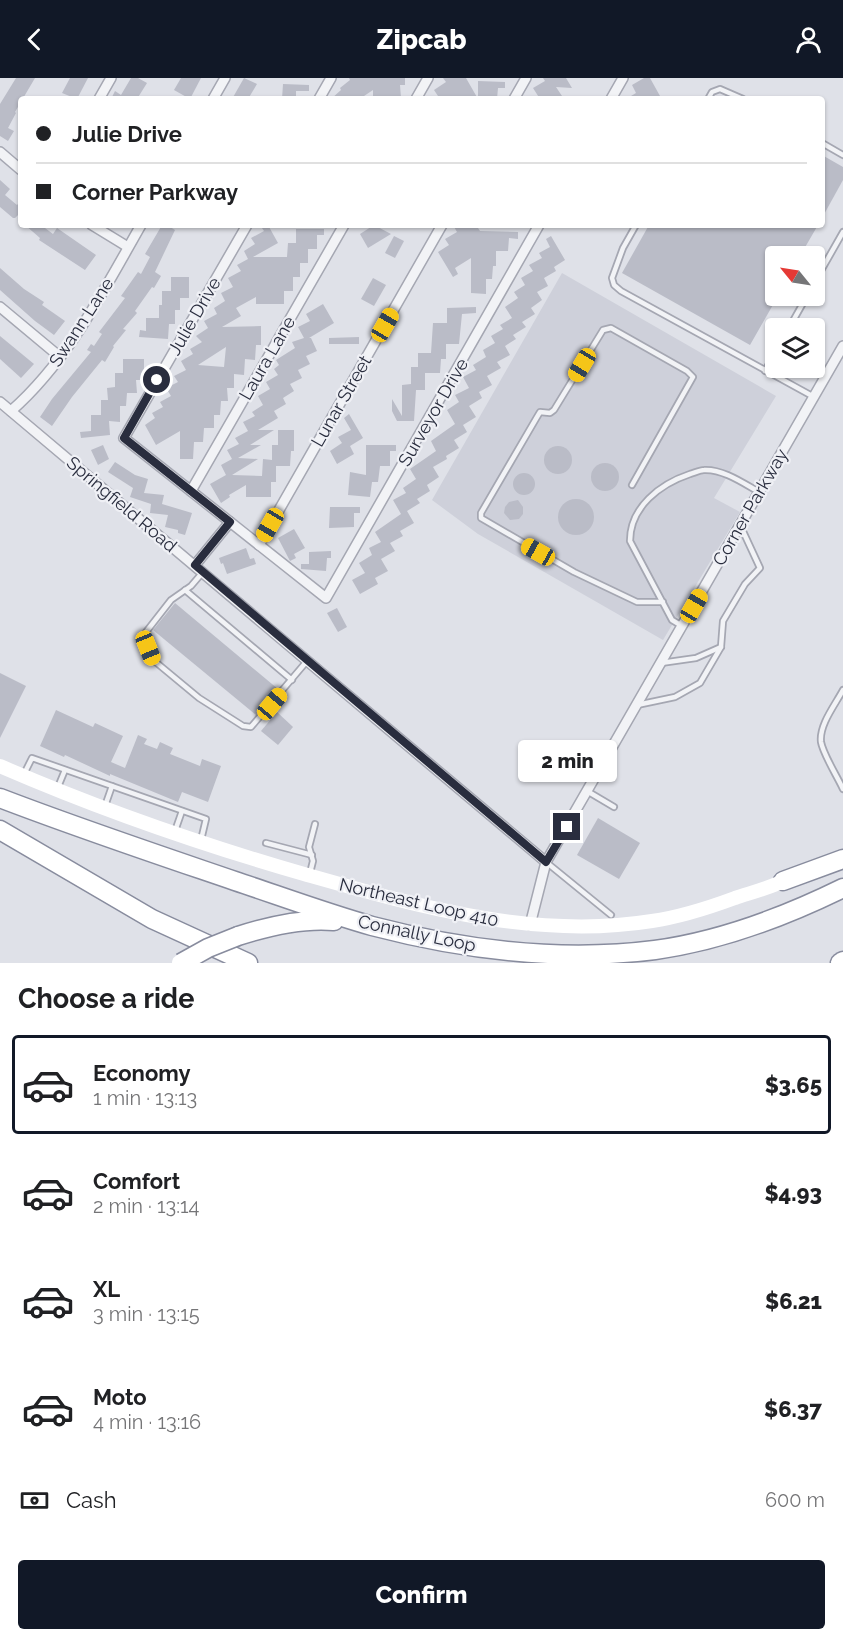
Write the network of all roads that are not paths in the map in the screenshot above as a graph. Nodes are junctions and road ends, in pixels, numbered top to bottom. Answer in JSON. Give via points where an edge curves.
{"nodes":[{"id":1,"x":111,"y":78,"type":"edge"},
{"id":2,"x":225,"y":78,"type":"edge"},
{"id":3,"x":331,"y":78,"type":"edge"},
{"id":4,"x":428,"y":78,"type":"edge"},
{"id":5,"x":526,"y":78,"type":"edge"},
{"id":6,"x":623,"y":78,"type":"edge"},
{"id":7,"x":101,"y":96,"type":"edge"},
{"id":8,"x":215,"y":96,"type":"edge"},
{"id":9,"x":321,"y":96,"type":"edge"},
{"id":10,"x":418,"y":96,"type":"edge"},
{"id":11,"x":516,"y":96,"type":"edge"},
{"id":12,"x":613,"y":96,"type":"edge"},
{"id":13,"x":710,"y":96,"type":"edge"},
{"id":14,"x":736,"y":96,"type":"edge"},
{"id":15,"x":825,"y":145,"type":"edge"},
{"id":16,"x":0,"y":152,"type":"edge"},
{"id":17,"x":843,"y":154,"type":"edge"},
{"id":18,"x":18,"y":167,"type":"edge"},
{"id":19,"x":97,"y":228,"type":"edge"},
{"id":20,"x":139,"y":228,"type":"edge"},
{"id":21,"x":245,"y":228,"type":"edge"},
{"id":22,"x":342,"y":228,"type":"edge"},
{"id":23,"x":440,"y":228,"type":"edge"},
{"id":24,"x":537,"y":228,"type":"edge"},
{"id":25,"x":634,"y":228,"type":"edge"},
{"id":26,"x":843,"y":232,"type":"edge"},
{"id":27,"x":128,"y":247,"type":"junction"},
{"id":28,"x":825,"y":264,"type":"edge"},
{"id":29,"x":0,"y":307,"type":"edge"},
{"id":30,"x":843,"y":346,"type":"edge"},
{"id":31,"x":60,"y":357,"type":"junction"},
{"id":32,"x":765,"y":371,"type":"edge"},
{"id":33,"x":778,"y":378,"type":"edge"},
{"id":34,"x":814,"y":397,"type":"junction"},
{"id":35,"x":0,"y":402,"type":"edge"},
{"id":36,"x":11,"y":411,"type":"junction"},
{"id":37,"x":632,"y":485,"type":"dead end"},
{"id":38,"x":191,"y":491,"type":"junction"},
{"id":39,"x":759,"y":492,"type":"junction"},
{"id":40,"x":230,"y":522,"type":"junction"},
{"id":41,"x":740,"y":526,"type":"junction"},
{"id":42,"x":259,"y":545,"type":"junction"},
{"id":43,"x":195,"y":565,"type":"junction"},
{"id":44,"x":203,"y":572,"type":"junction"},
{"id":45,"x":185,"y":590,"type":"junction"},
{"id":46,"x":663,"y":602,"type":"junction"},
{"id":47,"x":682,"y":626,"type":"junction"},
{"id":48,"x":721,"y":647,"type":"junction"},
{"id":49,"x":307,"y":661,"type":"junction"},
{"id":50,"x":661,"y":663,"type":"junction"},
{"id":51,"x":292,"y":680,"type":"junction"},
{"id":52,"x":843,"y":690,"type":"edge"},
{"id":53,"x":637,"y":705,"type":"junction"},
{"id":54,"x":0,"y":766,"type":"edge"},
{"id":55,"x":65,"y":770,"type":"junction"},
{"id":56,"x":23,"y":776,"type":"junction"},
{"id":57,"x":112,"y":786,"type":"junction"},
{"id":58,"x":843,"y":789,"type":"edge"},
{"id":59,"x":56,"y":790,"type":"junction"},
{"id":60,"x":587,"y":792,"type":"junction"},
{"id":61,"x":0,"y":798,"type":"edge"},
{"id":62,"x":614,"y":807,"type":"dead end"},
{"id":63,"x":104,"y":808,"type":"junction"},
{"id":64,"x":183,"y":811,"type":"junction"},
{"id":65,"x":315,"y":824,"type":"dead end"},
{"id":66,"x":0,"y":830,"type":"edge"},
{"id":67,"x":174,"y":833,"type":"junction"},
{"id":68,"x":201,"y":843,"type":"junction"},
{"id":69,"x":267,"y":843,"type":"dead end"},
{"id":70,"x":843,"y":851,"type":"edge"},
{"id":71,"x":312,"y":855,"type":"junction"},
{"id":72,"x":843,"y":859,"type":"edge"},
{"id":73,"x":546,"y":862,"type":"junction"},
{"id":74,"x":309,"y":875,"type":"junction"},
{"id":75,"x":783,"y":881,"type":"junction"},
{"id":76,"x":843,"y":888,"type":"edge"},
{"id":77,"x":610,"y":915,"type":"dead end"},
{"id":78,"x":371,"y":925,"type":"junction"},
{"id":79,"x":530,"y":925,"type":"junction"},
{"id":80,"x":181,"y":963,"type":"edge"},
{"id":81,"x":248,"y":963,"type":"edge"}],
"edges":[{"from":1,"to":7,"type":"street"},
{"from":2,"to":8,"type":"street"},
{"from":3,"to":9,"type":"street"},
{"from":4,"to":10,"type":"street"},
{"from":5,"to":11,"type":"street"},
{"from":6,"to":12,"type":"street"},
{"from":13,"to":14,"type":"lane","via":[[720,89]]},
{"from":15,"to":17,"type":"lane"},
{"from":16,"to":18,"type":"street"},
{"from":19,"to":27,"type":"street"},
{"from":20,"to":27,"type":"street","name":"Swann Lane"},
{"from":21,"to":38,"type":"street","name":"Julie Drive","via":[[124,438]]},
{"from":22,"to":38,"type":"street","name":"Laura Lane"},
{"from":23,"to":42,"type":"street","name":"Lunar Street"},
{"from":24,"to":42,"type":"street","name":"Surveyor Drive","via":[[326,598]]},
{"from":25,"to":32,"type":"lane","via":[[616,265],[614,285]]},
{"from":26,"to":28,"type":"lane"},
{"from":27,"to":31,"type":"street","name":"Swann Lane"},
{"from":29,"to":31,"type":"street"},
{"from":30,"to":34,"type":"street","name":"Corner Parkway"},
{"from":31,"to":36,"type":"street","name":"Swann Lane"},
{"from":33,"to":34,"type":"lane"},
{"from":34,"to":39,"type":"street","name":"Corner Parkway"},
{"from":35,"to":36,"type":"street","name":"Springfield Road"},
{"from":36,"to":43,"type":"street","name":"Springfield Road"},
{"from":37,"to":46,"type":"lane","via":[[693,377],[611,328],[603,330],[554,410],[540,412],[481,518],[574,572],[637,602]]},
{"from":38,"to":40,"type":"street"},
{"from":39,"to":41,"type":"street","name":"Corner Parkway"},
{"from":39,"to":46,"type":"lane","via":[[725,474],[704,470],[675,479],[648,497],[630,528],[630,541]]},
{"from":40,"to":42,"type":"street"},
{"from":40,"to":43,"type":"street"},
{"from":41,"to":47,"type":"street","name":"Corner Parkway"},
{"from":41,"to":48,"type":"lane","via":[[760,568],[745,584],[723,621]]},
{"from":43,"to":44,"type":"street","name":"Springfield Road"},
{"from":44,"to":45,"type":"lane"},
{"from":44,"to":49,"type":"street","name":"Springfield Road"},
{"from":45,"to":51,"type":"lane"},
{"from":45,"to":51,"type":"lane","via":[[171,600],[146,632],[152,659],[160,666],[200,698],[243,726],[251,727]]},
{"from":46,"to":47,"type":"lane","via":[[672,620]]},
{"from":47,"to":50,"type":"street","name":"Corner Parkway"},
{"from":48,"to":50,"type":"lane","via":[[696,658]]},
{"from":48,"to":53,"type":"lane","via":[[700,683],[675,698]]},
{"from":49,"to":51,"type":"lane"},
{"from":49,"to":73,"type":"street","name":"Springfield Road"},
{"from":50,"to":53,"type":"street","name":"Corner Parkway"},
{"from":52,"to":58,"type":"lane","via":[[825,723],[821,744]]},
{"from":53,"to":60,"type":"street","name":"Corner Parkway"},
{"from":54,"to":56,"type":"main road","name":"Northeast Loop 410"},
{"from":55,"to":56,"type":"lane","via":[[32,758]]},
{"from":55,"to":57,"type":"lane"},
{"from":55,"to":59,"type":"lane"},
{"from":56,"to":59,"type":"main road","name":"Northeast Loop 410"},
{"from":57,"to":63,"type":"lane"},
{"from":57,"to":64,"type":"lane"},
{"from":59,"to":63,"type":"main road","name":"Northeast Loop 410"},
{"from":60,"to":62,"type":"lane"},
{"from":60,"to":73,"type":"street","name":"Corner Parkway"},
{"from":61,"to":78,"type":"highway","name":"Connally Loop","via":[[124,845]]},
{"from":63,"to":67,"type":"main road","name":"Northeast Loop 410"},
{"from":64,"to":67,"type":"lane"},
{"from":64,"to":68,"type":"lane","via":[[206,819]]},
{"from":65,"to":71,"type":"lane","via":[[309,847]]},
{"from":66,"to":81,"type":"highway","via":[[152,919]]},
{"from":67,"to":68,"type":"main road","name":"Northeast Loop 410"},
{"from":68,"to":74,"type":"main road","name":"Northeast Loop 410"},
{"from":69,"to":71,"type":"lane"},
{"from":70,"to":75,"type":"main road","name":"Northeast Loop 410"},
{"from":71,"to":74,"type":"lane"},
{"from":72,"to":75,"type":"highway"},
{"from":73,"to":77,"type":"lane"},
{"from":73,"to":79,"type":"street","name":"Corner Parkway"},
{"from":74,"to":79,"type":"main road","name":"Northeast Loop 410","via":[[483,919]]},
{"from":75,"to":79,"type":"main road","name":"Northeast Loop 410","via":[[702,910],[654,921],[566,927]]},
{"from":76,"to":78,"type":"highway","name":"Connally Loop","via":[[776,918],[656,950],[555,955],[520,952],[436,941]]},
{"from":78,"to":80,"type":"highway","bridge":true,"via":[[313,919],[238,936]]}]}
